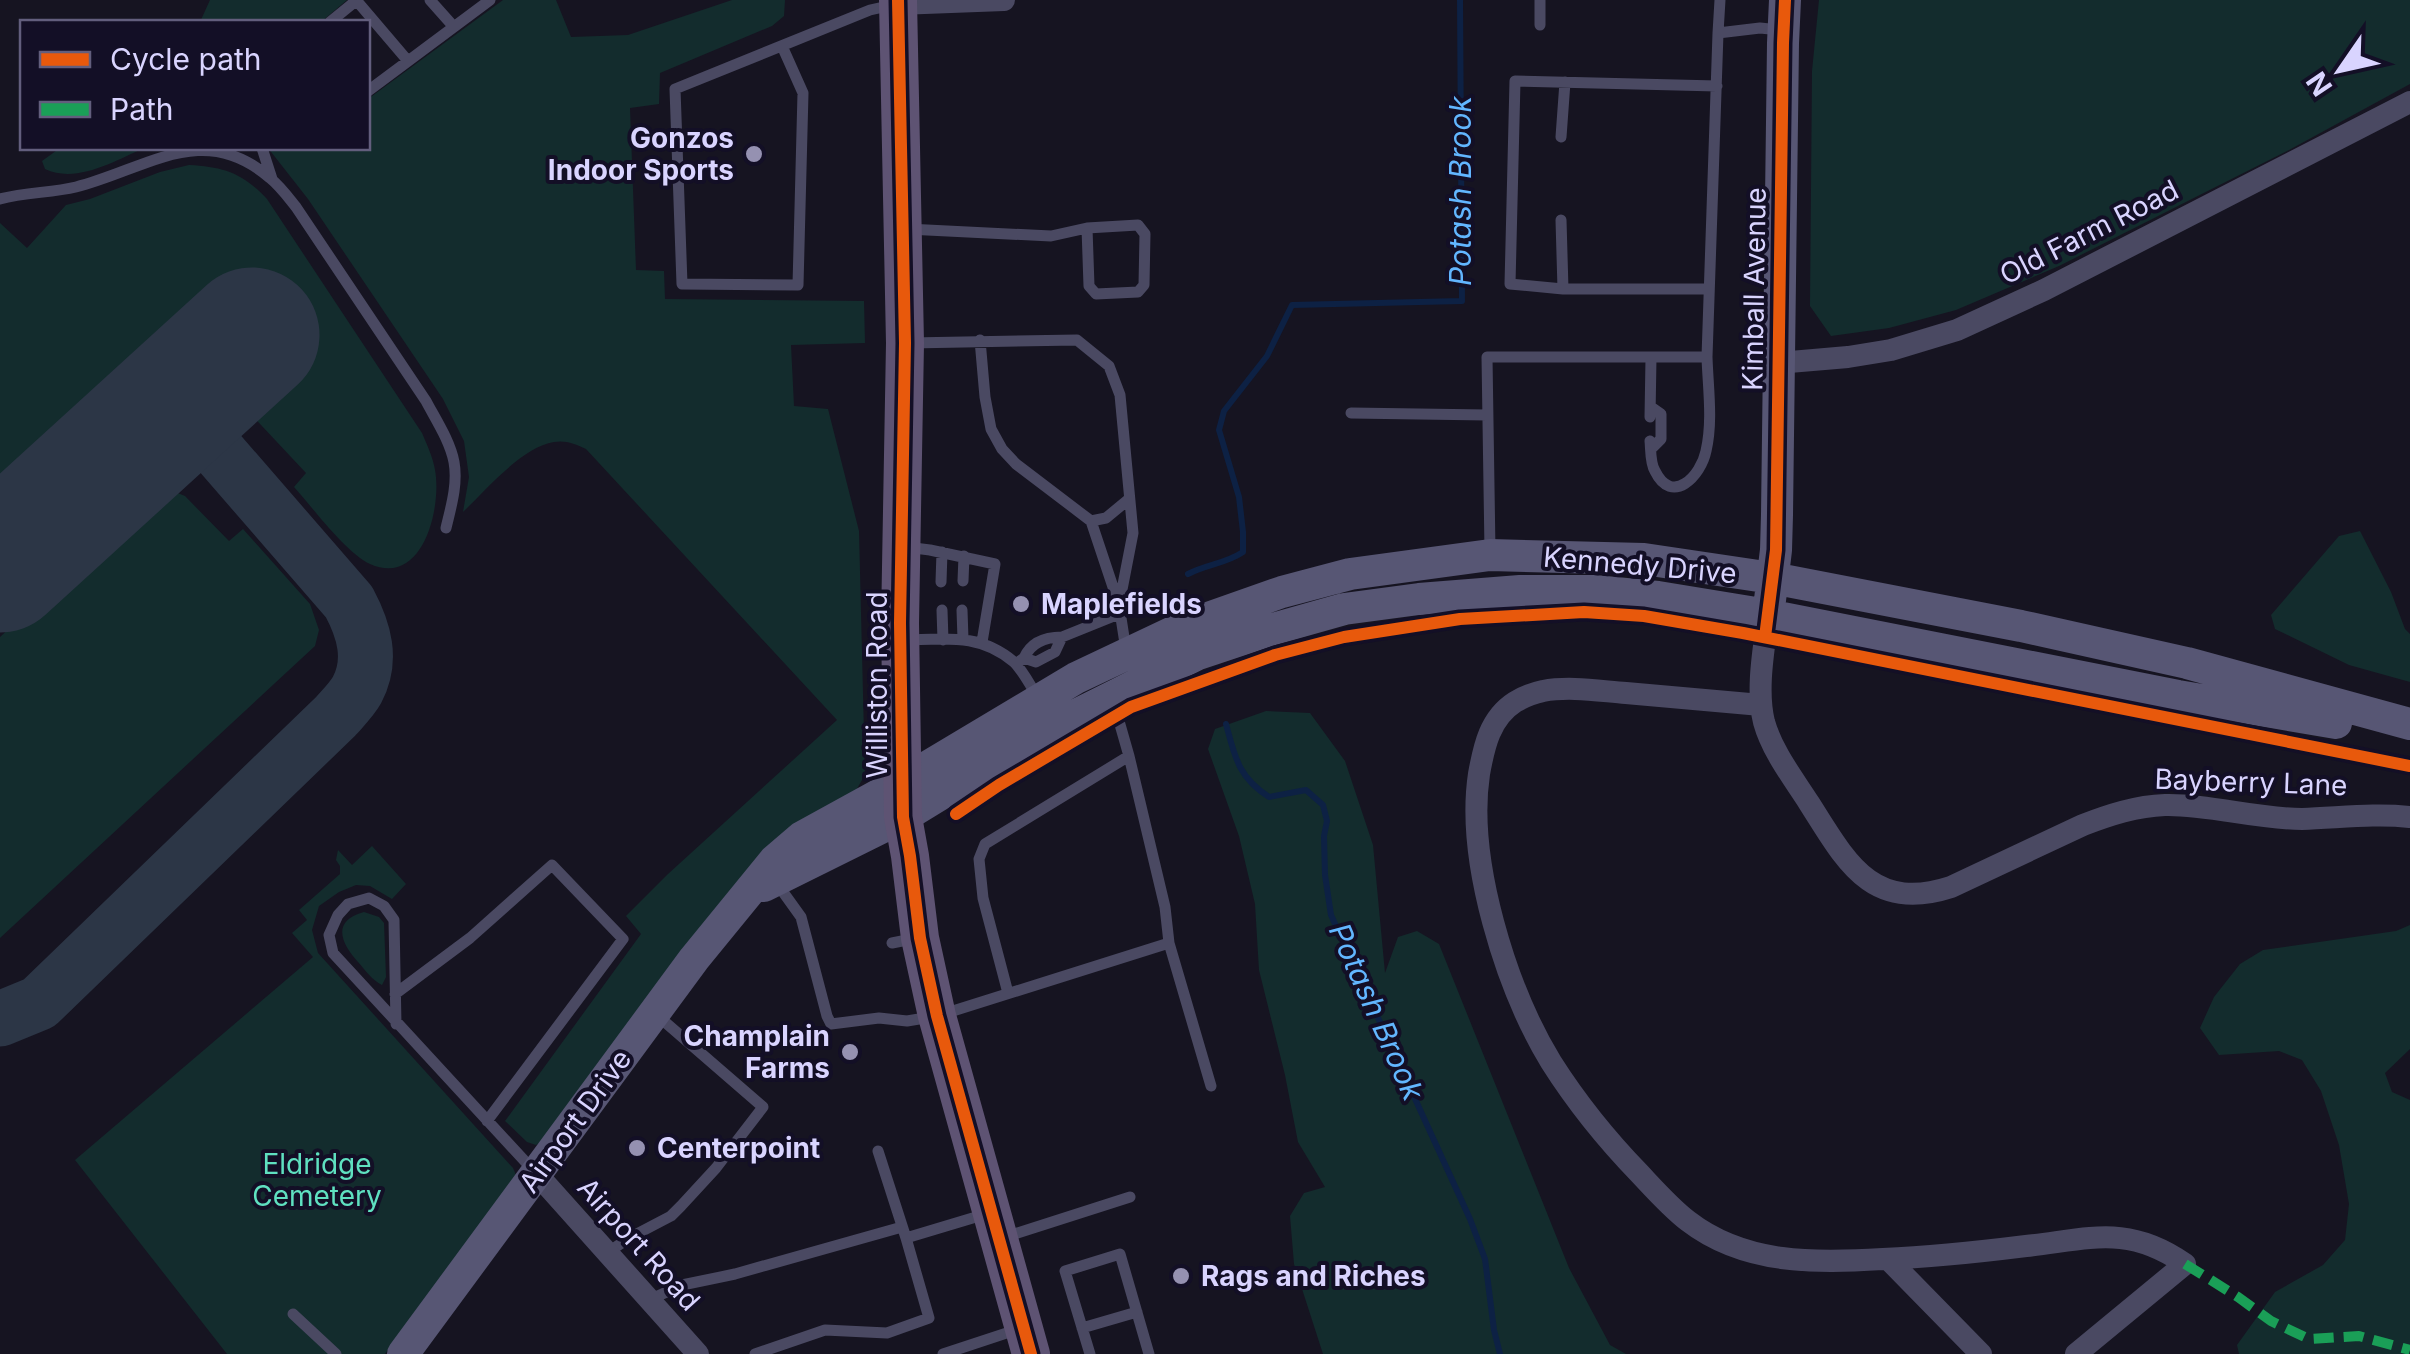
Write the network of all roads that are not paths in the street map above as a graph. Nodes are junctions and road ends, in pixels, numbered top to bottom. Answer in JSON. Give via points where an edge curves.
{"nodes":[{"id":1,"x":356,"y":0,"type":"edge"},
{"id":2,"x":430,"y":0,"type":"edge"},
{"id":3,"x":490,"y":0,"type":"edge"},
{"id":4,"x":1004,"y":0,"type":"edge"},
{"id":5,"x":1540,"y":0,"type":"edge"},
{"id":6,"x":1720,"y":0,"type":"edge"},
{"id":7,"x":898,"y":2,"type":"edge"},
{"id":8,"x":1784,"y":15,"type":"edge"},
{"id":9,"x":332,"y":20,"type":"edge"},
{"id":10,"x":1540,"y":25,"type":"dead end"},
{"id":11,"x":454,"y":27,"type":"junction"},
{"id":12,"x":1718,"y":34,"type":"junction"},
{"id":13,"x":782,"y":46,"type":"junction"},
{"id":14,"x":408,"y":61,"type":"junction"},
{"id":15,"x":1566,"y":82,"type":"junction"},
{"id":16,"x":1716,"y":86,"type":"junction"},
{"id":17,"x":370,"y":90,"type":"edge"},
{"id":18,"x":2410,"y":102,"type":"edge"},
{"id":19,"x":1562,"y":137,"type":"dead end"},
{"id":20,"x":195,"y":150,"type":"edge"},
{"id":21,"x":207,"y":150,"type":"edge"},
{"id":22,"x":263,"y":150,"type":"edge"},
{"id":23,"x":272,"y":179,"type":"junction"},
{"id":24,"x":0,"y":199,"type":"edge"},
{"id":25,"x":1560,"y":220,"type":"dead end"},
{"id":26,"x":902,"y":228,"type":"junction"},
{"id":27,"x":1087,"y":228,"type":"junction"},
{"id":28,"x":1563,"y":288,"type":"junction"},
{"id":29,"x":1709,"y":289,"type":"junction"},
{"id":30,"x":980,"y":340,"type":"junction"},
{"id":31,"x":905,"y":343,"type":"junction"},
{"id":32,"x":1706,"y":357,"type":"junction"},
{"id":33,"x":1651,"y":358,"type":"junction"},
{"id":34,"x":1777,"y":362,"type":"junction"},
{"id":35,"x":1351,"y":413,"type":"dead end"},
{"id":36,"x":1488,"y":415,"type":"junction"},
{"id":37,"x":1129,"y":499,"type":"junction"},
{"id":38,"x":1091,"y":522,"type":"junction"},
{"id":39,"x":446,"y":528,"type":"dead end"},
{"id":40,"x":902,"y":547,"type":"junction"},
{"id":41,"x":942,"y":552,"type":"junction"},
{"id":42,"x":1490,"y":555,"type":"junction"},
{"id":43,"x":964,"y":556,"type":"junction"},
{"id":44,"x":1772,"y":578,"type":"junction"},
{"id":45,"x":962,"y":581,"type":"dead end"},
{"id":46,"x":941,"y":582,"type":"dead end"},
{"id":47,"x":1119,"y":609,"type":"junction"},
{"id":48,"x":942,"y":610,"type":"dead end"},
{"id":49,"x":962,"y":610,"type":"dead end"},
{"id":50,"x":1768,"y":615,"type":"junction"},
{"id":51,"x":963,"y":639,"type":"junction"},
{"id":52,"x":900,"y":640,"type":"junction"},
{"id":53,"x":943,"y":640,"type":"junction"},
{"id":54,"x":982,"y":642,"type":"junction"},
{"id":55,"x":1127,"y":654,"type":"junction"},
{"id":56,"x":1020,"y":661,"type":"junction"},
{"id":57,"x":1112,"y":696,"type":"junction"},
{"id":58,"x":1040,"y":700,"type":"junction"},
{"id":59,"x":1761,"y":705,"type":"junction"},
{"id":60,"x":2410,"y":724,"type":"edge"},
{"id":61,"x":2410,"y":736,"type":"edge"},
{"id":62,"x":1129,"y":756,"type":"junction"},
{"id":63,"x":902,"y":799,"type":"junction"},
{"id":64,"x":2410,"y":817,"type":"edge"},
{"id":65,"x":763,"y":886,"type":"junction"},
{"id":66,"x":1169,"y":943,"type":"junction"},
{"id":67,"x":1008,"y":993,"type":"junction"},
{"id":68,"x":396,"y":994,"type":"junction"},
{"id":69,"x":654,"y":1013,"type":"junction"},
{"id":70,"x":936,"y":1016,"type":"junction"},
{"id":71,"x":396,"y":1024,"type":"junction"},
{"id":72,"x":1211,"y":1086,"type":"dead end"},
{"id":73,"x":486,"y":1120,"type":"junction"},
{"id":74,"x":878,"y":1151,"type":"dead end"},
{"id":75,"x":536,"y":1173,"type":"junction"},
{"id":76,"x":1130,"y":1197,"type":"dead end"},
{"id":77,"x":994,"y":1226,"type":"junction"},
{"id":78,"x":904,"y":1233,"type":"junction"},
{"id":79,"x":607,"y":1253,"type":"junction"},
{"id":80,"x":1888,"y":1259,"type":"junction"},
{"id":81,"x":650,"y":1300,"type":"junction"},
{"id":82,"x":1137,"y":1312,"type":"junction"},
{"id":83,"x":293,"y":1314,"type":"dead end"},
{"id":84,"x":1082,"y":1328,"type":"junction"},
{"id":85,"x":1027,"y":1341,"type":"edge"},
{"id":86,"x":970,"y":1350,"type":"edge"},
{"id":87,"x":336,"y":1354,"type":"edge"},
{"id":88,"x":403,"y":1354,"type":"edge"},
{"id":89,"x":698,"y":1354,"type":"edge"},
{"id":90,"x":755,"y":1354,"type":"edge"},
{"id":91,"x":944,"y":1354,"type":"edge"},
{"id":92,"x":1090,"y":1354,"type":"edge"},
{"id":93,"x":1149,"y":1354,"type":"edge"},
{"id":94,"x":1981,"y":1354,"type":"edge"},
{"id":95,"x":2076,"y":1354,"type":"edge"}],
"edges":[{"from":1,"to":9,"type":"lane"},
{"from":1,"to":14,"type":"lane"},
{"from":2,"to":11,"type":"lane"},
{"from":3,"to":11,"type":"lane"},
{"from":4,"to":7,"type":"street"},
{"from":5,"to":10,"type":"lane"},
{"from":6,"to":12,"type":"lane"},
{"from":7,"to":13,"type":"lane"},
{"from":7,"to":26,"type":"main road","name":"Williston Road"},
{"from":8,"to":12,"type":"lane","via":[[1760,28]]},
{"from":8,"to":34,"type":"main road","name":"Kimball Avenue"},
{"from":11,"to":14,"type":"lane"},
{"from":12,"to":16,"type":"lane"},
{"from":13,"to":13,"type":"lane","via":[[674,89],[682,284],[798,285],[803,93]]},
{"from":14,"to":17,"type":"lane"},
{"from":15,"to":16,"type":"lane"},
{"from":15,"to":19,"type":"lane"},
{"from":15,"to":28,"type":"lane","via":[[1515,80],[1510,284]]},
{"from":16,"to":29,"type":"lane"},
{"from":18,"to":34,"type":"street","name":"Old Farm Road","via":[[1957,330],[1848,358]]},
{"from":20,"to":24,"type":"lane","via":[[74,188]]},
{"from":21,"to":23,"type":"lane","via":[[243,158]]},
{"from":22,"to":23,"type":"lane"},
{"from":23,"to":39,"type":"lane","via":[[442,432],[454,462]]},
{"from":25,"to":28,"type":"lane"},
{"from":26,"to":27,"type":"lane","via":[[1051,236]]},
{"from":26,"to":31,"type":"main road","name":"Williston Road"},
{"from":27,"to":27,"type":"lane","via":[[1138,225],[1145,234],[1144,285],[1138,292],[1096,294],[1089,286]]},
{"from":28,"to":29,"type":"lane"},
{"from":29,"to":32,"type":"lane"},
{"from":30,"to":31,"type":"lane"},
{"from":30,"to":37,"type":"lane","via":[[1077,340],[1109,366],[1120,396]]},
{"from":30,"to":38,"type":"lane","via":[[991,429],[1002,449]]},
{"from":31,"to":40,"type":"main road","name":"Williston Road"},
{"from":32,"to":33,"type":"lane"},
{"from":32,"to":33,"type":"lane","via":[[1706,452],[1698,474],[1677,487],[1653,470],[1650,445],[1661,439],[1661,414],[1650,412]]},
{"from":33,"to":36,"type":"lane","via":[[1486,357]]},
{"from":34,"to":44,"type":"main road","name":"Kimball Avenue"},
{"from":35,"to":36,"type":"lane"},
{"from":36,"to":42,"type":"lane"},
{"from":37,"to":38,"type":"lane"},
{"from":37,"to":47,"type":"lane","via":[[1132,532]]},
{"from":38,"to":47,"type":"lane"},
{"from":40,"to":41,"type":"lane"},
{"from":40,"to":52,"type":"main road","name":"Williston Road"},
{"from":41,"to":43,"type":"lane"},
{"from":41,"to":46,"type":"lane"},
{"from":42,"to":44,"type":"main road","name":"Kennedy Drive","via":[[1644,559]]},
{"from":42,"to":55,"type":"main road","name":"Kennedy Drive","via":[[1350,574],[1213,614]]},
{"from":43,"to":45,"type":"lane"},
{"from":43,"to":54,"type":"lane","via":[[994,564]]},
{"from":44,"to":50,"type":"main road","name":"Kimball Avenue"},
{"from":44,"to":60,"type":"main road","name":"Kennedy Drive","via":[[2187,663]]},
{"from":47,"to":55,"type":"lane"},
{"from":47,"to":56,"type":"lane","via":[[1062,637],[1055,652],[1036,662]]},
{"from":48,"to":53,"type":"lane"},
{"from":49,"to":51,"type":"lane"},
{"from":50,"to":57,"type":"main road","name":"Kennedy Drive","via":[[1594,590],[1419,599],[1344,609],[1273,629],[1198,654]]},
{"from":50,"to":59,"type":"street","name":"Bayberry Lane"},
{"from":50,"to":61,"type":"main road","name":"Kennedy Drive"},
{"from":51,"to":53,"type":"lane"},
{"from":51,"to":54,"type":"lane"},
{"from":52,"to":53,"type":"lane"},
{"from":52,"to":63,"type":"main road","name":"Williston Road"},
{"from":54,"to":56,"type":"lane"},
{"from":55,"to":57,"type":"main road"},
{"from":55,"to":58,"type":"main road","name":"Kennedy Drive"},
{"from":56,"to":58,"type":"lane"},
{"from":57,"to":62,"type":"lane"},
{"from":57,"to":63,"type":"main road","name":"Kennedy Drive"},
{"from":58,"to":63,"type":"main road","name":"Kennedy Drive"},
{"from":59,"to":64,"type":"street","name":"Bayberry Lane","via":[[1782,760],[1847,861],[1872,883],[1901,892],[1951,888],[2082,825],[2147,807],[2301,818]]},
{"from":59,"to":80,"type":"street","via":[[1577,689],[1543,691],[1515,702],[1493,725],[1477,790],[1490,912],[1518,994],[1550,1059],[1602,1134],[1688,1221],[1768,1257]]},
{"from":62,"to":66,"type":"lane"},
{"from":62,"to":67,"type":"lane","via":[[985,844],[978,859],[983,898]]},
{"from":63,"to":65,"type":"main road","name":"Airport Drive","via":[[802,838],[774,862]]},
{"from":63,"to":70,"type":"main road","name":"Williston Road","via":[[910,856],[906,940]]},
{"from":65,"to":69,"type":"main road","name":"Airport Drive","via":[[719,926]]},
{"from":65,"to":70,"type":"lane","via":[[801,917],[831,1024]]},
{"from":66,"to":67,"type":"lane"},
{"from":66,"to":72,"type":"lane"},
{"from":67,"to":70,"type":"lane"},
{"from":68,"to":71,"type":"lane"},
{"from":68,"to":71,"type":"lane","via":[[394,920],[370,898],[348,904],[329,935],[333,954]]},
{"from":68,"to":73,"type":"lane","via":[[552,865],[623,939]]},
{"from":69,"to":75,"type":"main road","name":"Airport Drive"},
{"from":69,"to":79,"type":"lane","via":[[763,1107],[681,1206]]},
{"from":70,"to":77,"type":"main road","name":"Williston Road"},
{"from":71,"to":73,"type":"lane"},
{"from":73,"to":75,"type":"lane"},
{"from":74,"to":78,"type":"lane"},
{"from":75,"to":79,"type":"street","name":"Airport Road"},
{"from":75,"to":88,"type":"main road","name":"Airport Drive"},
{"from":76,"to":77,"type":"lane"},
{"from":77,"to":78,"type":"lane"},
{"from":77,"to":85,"type":"main road","name":"Williston Road"},
{"from":78,"to":81,"type":"lane","via":[[682,1285]]},
{"from":78,"to":90,"type":"lane","via":[[929,1318],[887,1333],[825,1330]]},
{"from":79,"to":81,"type":"street","name":"Airport Road"},
{"from":80,"to":94,"type":"street"},
{"from":80,"to":95,"type":"street","via":[[2106,1237],[2142,1241],[2185,1264]]},
{"from":81,"to":89,"type":"street","name":"Airport Road"},
{"from":82,"to":84,"type":"lane"},
{"from":82,"to":84,"type":"lane","via":[[1120,1254],[1065,1271]]},
{"from":82,"to":93,"type":"lane"},
{"from":83,"to":87,"type":"lane"},
{"from":84,"to":92,"type":"lane"},
{"from":85,"to":86,"type":"lane"},
{"from":86,"to":91,"type":"lane"}]}
